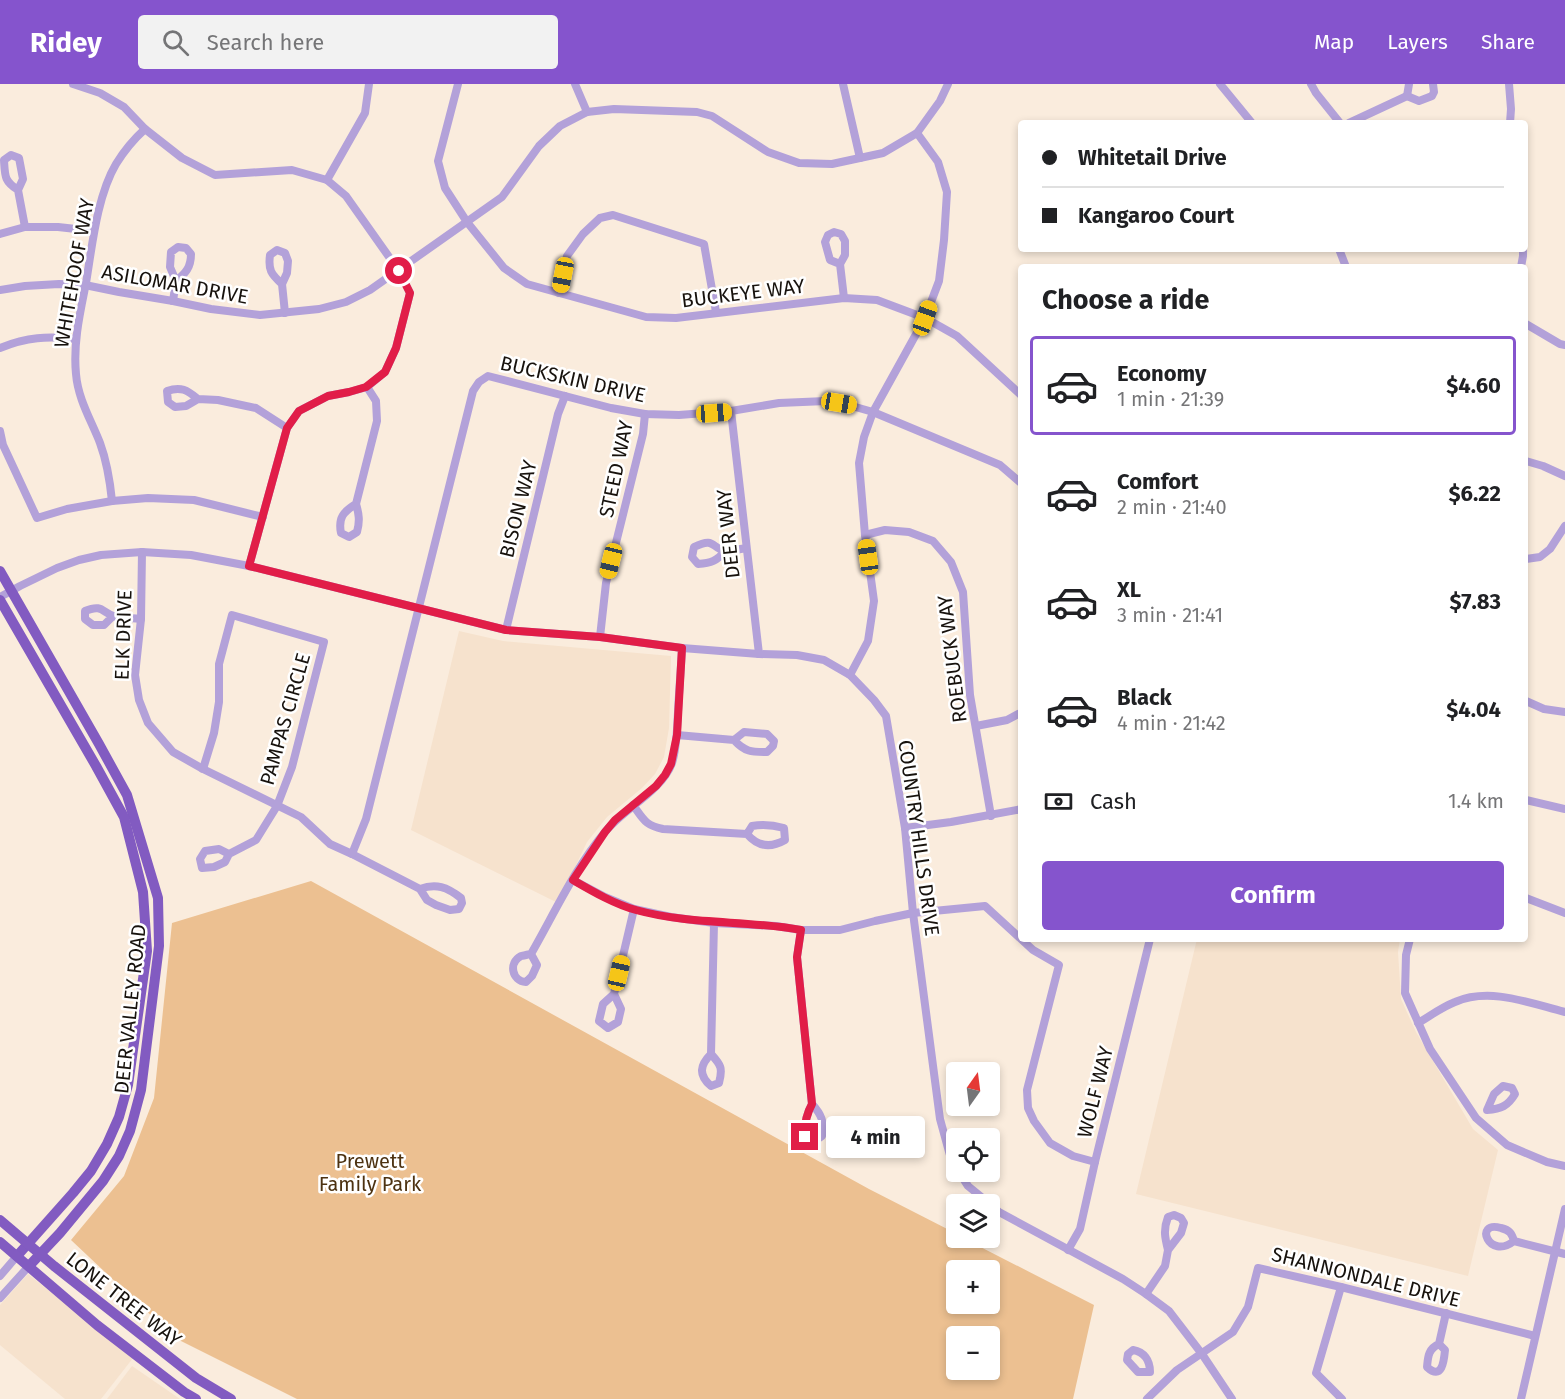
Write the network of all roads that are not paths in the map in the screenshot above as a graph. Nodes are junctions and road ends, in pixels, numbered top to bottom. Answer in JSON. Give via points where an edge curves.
{"nodes":[{"id":1,"x":73,"y":84,"type":"edge"},
{"id":2,"x":369,"y":84,"type":"edge"},
{"id":3,"x":458,"y":84,"type":"edge"},
{"id":4,"x":575,"y":84,"type":"edge"},
{"id":5,"x":843,"y":84,"type":"edge"},
{"id":6,"x":948,"y":84,"type":"edge"},
{"id":7,"x":1220,"y":84,"type":"edge"},
{"id":8,"x":1311,"y":84,"type":"edge"},
{"id":9,"x":1409,"y":84,"type":"edge"},
{"id":10,"x":1433,"y":84,"type":"edge"},
{"id":11,"x":1509,"y":84,"type":"edge"},
{"id":12,"x":1407,"y":96,"type":"junction"},
{"id":13,"x":587,"y":112,"type":"junction"},
{"id":14,"x":1250,"y":120,"type":"edge"},
{"id":15,"x":1338,"y":120,"type":"edge"},
{"id":16,"x":1354,"y":120,"type":"edge"},
{"id":17,"x":1510,"y":120,"type":"edge"},
{"id":18,"x":145,"y":129,"type":"junction"},
{"id":19,"x":917,"y":133,"type":"junction"},
{"id":20,"x":860,"y":158,"type":"junction"},
{"id":21,"x":327,"y":180,"type":"junction"},
{"id":22,"x":18,"y":190,"type":"dead end"},
{"id":23,"x":467,"y":222,"type":"junction"},
{"id":24,"x":25,"y":227,"type":"junction"},
{"id":25,"x":94,"y":231,"type":"junction"},
{"id":26,"x":0,"y":234,"type":"edge"},
{"id":27,"x":840,"y":264,"type":"dead end"},
{"id":28,"x":399,"y":271,"type":"junction"},
{"id":29,"x":176,"y":280,"type":"dead end"},
{"id":30,"x":282,"y":284,"type":"dead end"},
{"id":31,"x":85,"y":285,"type":"junction"},
{"id":32,"x":0,"y":290,"type":"edge"},
{"id":33,"x":560,"y":293,"type":"junction"},
{"id":34,"x":844,"y":298,"type":"junction"},
{"id":35,"x":172,"y":301,"type":"junction"},
{"id":36,"x":716,"y":312,"type":"junction"},
{"id":37,"x":285,"y":313,"type":"junction"},
{"id":38,"x":925,"y":318,"type":"junction"},
{"id":39,"x":1528,"y":325,"type":"edge"},
{"id":40,"x":76,"y":339,"type":"junction"},
{"id":41,"x":1565,"y":345,"type":"edge"},
{"id":42,"x":0,"y":348,"type":"edge"},
{"id":43,"x":366,"y":387,"type":"junction"},
{"id":44,"x":1018,"y":392,"type":"edge"},
{"id":45,"x":565,"y":396,"type":"junction"},
{"id":46,"x":198,"y":399,"type":"dead end"},
{"id":47,"x":731,"y":411,"type":"junction"},
{"id":48,"x":873,"y":412,"type":"junction"},
{"id":49,"x":645,"y":414,"type":"junction"},
{"id":50,"x":287,"y":428,"type":"junction"},
{"id":51,"x":0,"y":431,"type":"edge"},
{"id":52,"x":1528,"y":462,"type":"edge"},
{"id":53,"x":1565,"y":476,"type":"edge"},
{"id":54,"x":1018,"y":481,"type":"edge"},
{"id":55,"x":112,"y":501,"type":"junction"},
{"id":56,"x":356,"y":504,"type":"dead end"},
{"id":57,"x":263,"y":517,"type":"junction"},
{"id":58,"x":1565,"y":526,"type":"edge"},
{"id":59,"x":865,"y":535,"type":"junction"},
{"id":60,"x":746,"y":548,"type":"junction"},
{"id":61,"x":725,"y":551,"type":"dead end"},
{"id":62,"x":142,"y":552,"type":"junction"},
{"id":63,"x":1528,"y":559,"type":"edge"},
{"id":64,"x":249,"y":566,"type":"junction"},
{"id":65,"x":0,"y":571,"type":"edge"},
{"id":66,"x":11,"y":590,"type":"junction"},
{"id":67,"x":0,"y":599,"type":"edge"},
{"id":68,"x":419,"y":610,"type":"junction"},
{"id":69,"x":113,"y":616,"type":"dead end"},
{"id":70,"x":141,"y":619,"type":"junction"},
{"id":71,"x":506,"y":630,"type":"junction"},
{"id":72,"x":600,"y":637,"type":"junction"},
{"id":73,"x":682,"y":648,"type":"junction"},
{"id":74,"x":759,"y":654,"type":"junction"},
{"id":75,"x":850,"y":675,"type":"junction"},
{"id":76,"x":1528,"y":702,"type":"edge"},
{"id":77,"x":1565,"y":712,"type":"edge"},
{"id":78,"x":1018,"y":714,"type":"edge"},
{"id":79,"x":976,"y":726,"type":"junction"},
{"id":80,"x":677,"y":735,"type":"junction"},
{"id":81,"x":734,"y":740,"type":"dead end"},
{"id":82,"x":203,"y":769,"type":"junction"},
{"id":83,"x":1528,"y":800,"type":"edge"},
{"id":84,"x":633,"y":805,"type":"junction"},
{"id":85,"x":277,"y":806,"type":"junction"},
{"id":86,"x":1565,"y":809,"type":"edge"},
{"id":87,"x":1018,"y":810,"type":"edge"},
{"id":88,"x":991,"y":816,"type":"junction"},
{"id":89,"x":905,"y":828,"type":"junction"},
{"id":90,"x":747,"y":834,"type":"dead end"},
{"id":91,"x":229,"y":854,"type":"dead end"},
{"id":92,"x":352,"y":854,"type":"junction"},
{"id":93,"x":573,"y":880,"type":"junction"},
{"id":94,"x":420,"y":889,"type":"junction"},
{"id":95,"x":1528,"y":899,"type":"edge"},
{"id":96,"x":634,"y":909,"type":"junction"},
{"id":97,"x":913,"y":913,"type":"junction"},
{"id":98,"x":1565,"y":913,"type":"edge"},
{"id":99,"x":714,"y":923,"type":"junction"},
{"id":100,"x":801,"y":930,"type":"junction"},
{"id":101,"x":1018,"y":936,"type":"edge"},
{"id":102,"x":1024,"y":942,"type":"edge"},
{"id":103,"x":1149,"y":942,"type":"edge"},
{"id":104,"x":1409,"y":942,"type":"edge"},
{"id":105,"x":531,"y":954,"type":"dead end"},
{"id":106,"x":614,"y":994,"type":"dead end"},
{"id":107,"x":1565,"y":1012,"type":"edge"},
{"id":108,"x":1418,"y":1023,"type":"junction"},
{"id":109,"x":711,"y":1054,"type":"dead end"},
{"id":110,"x":812,"y":1104,"type":"dead end"},
{"id":111,"x":1487,"y":1110,"type":"dead end"},
{"id":112,"x":1476,"y":1118,"type":"junction"},
{"id":113,"x":946,"y":1141,"type":"edge"},
{"id":114,"x":1095,"y":1162,"type":"junction"},
{"id":115,"x":1565,"y":1166,"type":"edge"},
{"id":116,"x":966,"y":1182,"type":"edge"},
{"id":117,"x":977,"y":1194,"type":"edge"},
{"id":118,"x":1565,"y":1209,"type":"edge"},
{"id":119,"x":1000,"y":1213,"type":"edge"},
{"id":120,"x":0,"y":1220,"type":"edge"},
{"id":121,"x":0,"y":1242,"type":"edge"},
{"id":122,"x":1514,"y":1242,"type":"dead end"},
{"id":123,"x":28,"y":1244,"type":"junction"},
{"id":124,"x":1068,"y":1250,"type":"junction"},
{"id":125,"x":1168,"y":1250,"type":"dead end"},
{"id":126,"x":1555,"y":1251,"type":"junction"},
{"id":127,"x":40,"y":1254,"type":"junction"},
{"id":128,"x":1565,"y":1254,"type":"edge"},
{"id":129,"x":17,"y":1256,"type":"junction"},
{"id":130,"x":29,"y":1266,"type":"junction"},
{"id":131,"x":0,"y":1276,"type":"edge"},
{"id":132,"x":1341,"y":1287,"type":"junction"},
{"id":133,"x":1146,"y":1293,"type":"junction"},
{"id":134,"x":0,"y":1298,"type":"edge"},
{"id":135,"x":1446,"y":1313,"type":"junction"},
{"id":136,"x":1534,"y":1336,"type":"junction"},
{"id":137,"x":1438,"y":1344,"type":"dead end"},
{"id":138,"x":1202,"y":1354,"type":"junction"},
{"id":139,"x":1150,"y":1372,"type":"dead end"},
{"id":140,"x":1163,"y":1382,"type":"junction"},
{"id":141,"x":196,"y":1399,"type":"edge"},
{"id":142,"x":231,"y":1399,"type":"edge"},
{"id":143,"x":1147,"y":1399,"type":"edge"},
{"id":144,"x":1232,"y":1399,"type":"edge"},
{"id":145,"x":1342,"y":1399,"type":"edge"},
{"id":146,"x":1521,"y":1399,"type":"edge"}],
"edges":[{"from":1,"to":18,"type":"street","via":[[124,107]]},
{"from":2,"to":21,"type":"street","via":[[365,113]]},
{"from":3,"to":23,"type":"street","name":"BUCKEYE WAY","via":[[438,160],[445,188]]},
{"from":4,"to":13,"type":"street"},
{"from":5,"to":20,"type":"street"},
{"from":6,"to":19,"type":"street","name":"ASILOMAR DRIVE"},
{"from":7,"to":14,"type":"street"},
{"from":8,"to":15,"type":"street"},
{"from":9,"to":12,"type":"street"},
{"from":10,"to":12,"type":"street","via":[[1432,96],[1419,101]]},
{"from":11,"to":17,"type":"street"},
{"from":12,"to":16,"type":"street"},
{"from":13,"to":20,"type":"street","name":"ASILOMAR DRIVE","via":[[697,112],[712,116],[768,152],[799,163],[832,165]]},
{"from":13,"to":23,"type":"street","name":"ASILOMAR DRIVE","via":[[560,126],[539,146],[502,197]]},
{"from":18,"to":21,"type":"street","via":[[182,158],[215,175],[292,171]]},
{"from":18,"to":25,"type":"street","name":"WHITEHOOF WAY","via":[[115,165]]},
{"from":19,"to":20,"type":"street","name":"ASILOMAR DRIVE","via":[[883,153]]},
{"from":19,"to":38,"type":"street","via":[[938,162],[947,192],[939,281]]},
{"from":21,"to":28,"type":"street","via":[[346,196]]},
{"from":22,"to":24,"type":"street"},
{"from":23,"to":28,"type":"street","name":"ASILOMAR DRIVE"},
{"from":23,"to":33,"type":"street","name":"BUCKEYE WAY","via":[[504,268],[526,284]]},
{"from":24,"to":25,"type":"street"},
{"from":24,"to":26,"type":"street"},
{"from":25,"to":31,"type":"street","name":"WHITEHOOF WAY"},
{"from":27,"to":34,"type":"street"},
{"from":28,"to":37,"type":"street","name":"ASILOMAR DRIVE","via":[[346,302]]},
{"from":28,"to":43,"type":"street","via":[[410,293],[396,348],[385,372]]},
{"from":29,"to":35,"type":"street"},
{"from":30,"to":37,"type":"street"},
{"from":31,"to":32,"type":"street","name":"ASILOMAR DRIVE"},
{"from":31,"to":35,"type":"street","name":"ASILOMAR DRIVE"},
{"from":31,"to":40,"type":"street","name":"WHITEHOOF WAY"},
{"from":33,"to":36,"type":"street","name":"BUCKEYE WAY","via":[[646,317],[676,318]]},
{"from":33,"to":36,"type":"street","via":[[567,256],[600,218],[613,215],[704,244]]},
{"from":34,"to":36,"type":"street","name":"BUCKEYE WAY"},
{"from":34,"to":38,"type":"street","name":"BUCKEYE WAY","via":[[877,300]]},
{"from":35,"to":37,"type":"street","name":"ASILOMAR DRIVE","via":[[250,314]]},
{"from":38,"to":44,"type":"street","name":"BUCKEYE WAY","via":[[957,336]]},
{"from":38,"to":48,"type":"street"},
{"from":39,"to":41,"type":"street"},
{"from":40,"to":42,"type":"street","via":[[41,337]]},
{"from":40,"to":55,"type":"street","name":"WHITEHOOF WAY","via":[[76,375],[85,410],[100,443]]},
{"from":43,"to":50,"type":"street","via":[[321,399],[299,411]]},
{"from":43,"to":56,"type":"street","via":[[376,401],[377,421]]},
{"from":45,"to":49,"type":"street","name":"BUCKSKIN DRIVE"},
{"from":45,"to":68,"type":"street","name":"BUCKSKIN DRIVE","via":[[488,376],[479,382],[473,391]]},
{"from":45,"to":71,"type":"street","name":"BISON WAY"},
{"from":46,"to":50,"type":"street","via":[[256,408]]},
{"from":47,"to":48,"type":"street","name":"BUCKSKIN DRIVE","via":[[826,401]]},
{"from":47,"to":49,"type":"street","name":"BUCKSKIN DRIVE"},
{"from":47,"to":60,"type":"street","name":"DEER WAY"},
{"from":48,"to":54,"type":"street","name":"BUCKSKIN DRIVE","via":[[1000,465]]},
{"from":48,"to":59,"type":"street","via":[[859,463]]},
{"from":49,"to":72,"type":"street","name":"STEED WAY","via":[[606,582]]},
{"from":50,"to":57,"type":"street"},
{"from":51,"to":55,"type":"street","via":[[37,518]]},
{"from":52,"to":53,"type":"street"},
{"from":55,"to":57,"type":"street","via":[[194,501]]},
{"from":57,"to":64,"type":"street"},
{"from":58,"to":63,"type":"street","via":[[1550,549],[1540,557]]},
{"from":59,"to":75,"type":"street","via":[[874,601],[868,641]]},
{"from":59,"to":79,"type":"street","name":"ROEBUCK WAY","via":[[885,530],[909,532],[933,541],[951,562],[963,591],[970,695]]},
{"from":60,"to":61,"type":"street"},
{"from":60,"to":74,"type":"street","name":"DEER WAY"},
{"from":62,"to":64,"type":"street","name":"COUNTRY HILLS DRIVE","via":[[191,555]]},
{"from":62,"to":66,"type":"street","name":"COUNTRY HILLS DRIVE","via":[[79,560]]},
{"from":62,"to":70,"type":"street","name":"ELK DRIVE"},
{"from":64,"to":68,"type":"street","name":"COUNTRY HILLS DRIVE"},
{"from":65,"to":66,"type":"main road","name":"DEER VALLEY ROAD"},
{"from":66,"to":67,"type":"street","name":"COUNTRY HILLS DRIVE"},
{"from":66,"to":127,"type":"main road","name":"DEER VALLEY ROAD","via":[[127,795],[158,898],[159,946],[141,1090],[130,1131],[103,1181]]},
{"from":67,"to":123,"type":"main road","name":"DEER VALLEY ROAD","via":[[124,817],[143,892],[147,951],[128,1085],[119,1117],[91,1170]]},
{"from":68,"to":71,"type":"street","name":"COUNTRY HILLS DRIVE"},
{"from":68,"to":92,"type":"street","name":"BUCKSKIN DRIVE","via":[[366,819]]},
{"from":69,"to":70,"type":"street"},
{"from":70,"to":82,"type":"street","name":"ELK DRIVE","via":[[135,675],[148,723],[173,752]]},
{"from":71,"to":72,"type":"street","name":"COUNTRY HILLS DRIVE"},
{"from":72,"to":73,"type":"street","name":"COUNTRY HILLS DRIVE"},
{"from":73,"to":74,"type":"street","name":"COUNTRY HILLS DRIVE"},
{"from":73,"to":80,"type":"street"},
{"from":74,"to":75,"type":"street","name":"COUNTRY HILLS DRIVE","via":[[824,660]]},
{"from":75,"to":89,"type":"street","name":"COUNTRY HILLS DRIVE","via":[[886,717]]},
{"from":76,"to":77,"type":"street"},
{"from":78,"to":79,"type":"street"},
{"from":79,"to":88,"type":"street","name":"ROEBUCK WAY"},
{"from":80,"to":81,"type":"street"},
{"from":80,"to":84,"type":"street","via":[[665,775]]},
{"from":82,"to":85,"type":"street","name":"ELK DRIVE"},
{"from":82,"to":85,"type":"street","name":"PAMPAS CIRCLE","via":[[214,733],[219,664],[232,615],[324,642],[292,767]]},
{"from":83,"to":86,"type":"street"},
{"from":84,"to":90,"type":"street","via":[[645,822],[663,830]]},
{"from":84,"to":93,"type":"street","via":[[605,832]]},
{"from":85,"to":91,"type":"street","via":[[256,840]]},
{"from":85,"to":92,"type":"street","name":"ELK DRIVE","via":[[301,817],[330,844]]},
{"from":87,"to":88,"type":"street"},
{"from":88,"to":89,"type":"street"},
{"from":89,"to":97,"type":"street","name":"COUNTRY HILLS DRIVE"},
{"from":92,"to":94,"type":"street","name":"ELK DRIVE"},
{"from":93,"to":96,"type":"street"},
{"from":93,"to":105,"type":"street"},
{"from":94,"to":94,"type":"street","via":[[436,906],[459,909],[462,903],[454,892],[441,886]]},
{"from":95,"to":98,"type":"street"},
{"from":96,"to":99,"type":"street"},
{"from":96,"to":106,"type":"street"},
{"from":97,"to":100,"type":"street","via":[[840,930]]},
{"from":97,"to":101,"type":"street","via":[[985,906]]},
{"from":97,"to":113,"type":"street","name":"COUNTRY HILLS DRIVE"},
{"from":99,"to":100,"type":"street"},
{"from":99,"to":109,"type":"street"},
{"from":100,"to":110,"type":"street","via":[[797,957]]},
{"from":102,"to":114,"type":"street","via":[[1059,965],[1027,1090],[1028,1108],[1050,1143],[1073,1156]]},
{"from":103,"to":114,"type":"street","name":"WOLF WAY"},
{"from":104,"to":108,"type":"street","via":[[1405,993]]},
{"from":107,"to":108,"type":"street","via":[[1501,996],[1476,995],[1454,1002]]},
{"from":108,"to":112,"type":"street","via":[[1430,1049]]},
{"from":111,"to":112,"type":"street"},
{"from":112,"to":115,"type":"street","via":[[1507,1145]]},
{"from":114,"to":124,"type":"street","name":"WOLF WAY","via":[[1080,1229]]},
{"from":116,"to":117,"type":"street","name":"COUNTRY HILLS DRIVE"},
{"from":118,"to":126,"type":"street"},
{"from":119,"to":124,"type":"street","name":"COUNTRY HILLS DRIVE"},
{"from":120,"to":123,"type":"main road","name":"LONE TREE WAY"},
{"from":121,"to":129,"type":"main road","name":"LONE TREE WAY"},
{"from":122,"to":126,"type":"street"},
{"from":123,"to":127,"type":"main road","name":"LONE TREE WAY"},
{"from":123,"to":129,"type":"main road","name":"DEER VALLEY ROAD"},
{"from":124,"to":133,"type":"street","name":"COUNTRY HILLS DRIVE"},
{"from":125,"to":133,"type":"street","via":[[1165,1266]]},
{"from":126,"to":128,"type":"street"},
{"from":126,"to":136,"type":"street"},
{"from":127,"to":130,"type":"main road","name":"DEER VALLEY ROAD"},
{"from":127,"to":142,"type":"main road","name":"LONE TREE WAY","via":[[196,1378]]},
{"from":129,"to":130,"type":"main road","name":"LONE TREE WAY"},
{"from":129,"to":131,"type":"street","name":"DEER VALLEY ROAD"},
{"from":130,"to":134,"type":"street","name":"DEER VALLEY ROAD"},
{"from":130,"to":141,"type":"main road","name":"LONE TREE WAY","via":[[123,1345]]},
{"from":132,"to":135,"type":"street","name":"SHANNONDALE DRIVE"},
{"from":132,"to":138,"type":"street","name":"SHANNONDALE DRIVE","via":[[1258,1268],[1248,1307],[1233,1332]]},
{"from":132,"to":145,"type":"street","via":[[1316,1373]]},
{"from":133,"to":138,"type":"street","name":"COUNTRY HILLS DRIVE","via":[[1169,1311]]},
{"from":135,"to":136,"type":"street","name":"SHANNONDALE DRIVE"},
{"from":135,"to":137,"type":"street"},
{"from":136,"to":146,"type":"street"},
{"from":138,"to":140,"type":"street","name":"SHANNONDALE DRIVE"},
{"from":138,"to":144,"type":"street","name":"COUNTRY HILLS DRIVE"},
{"from":139,"to":140,"type":"street"},
{"from":140,"to":143,"type":"street","name":"SHANNONDALE DRIVE"}]}
